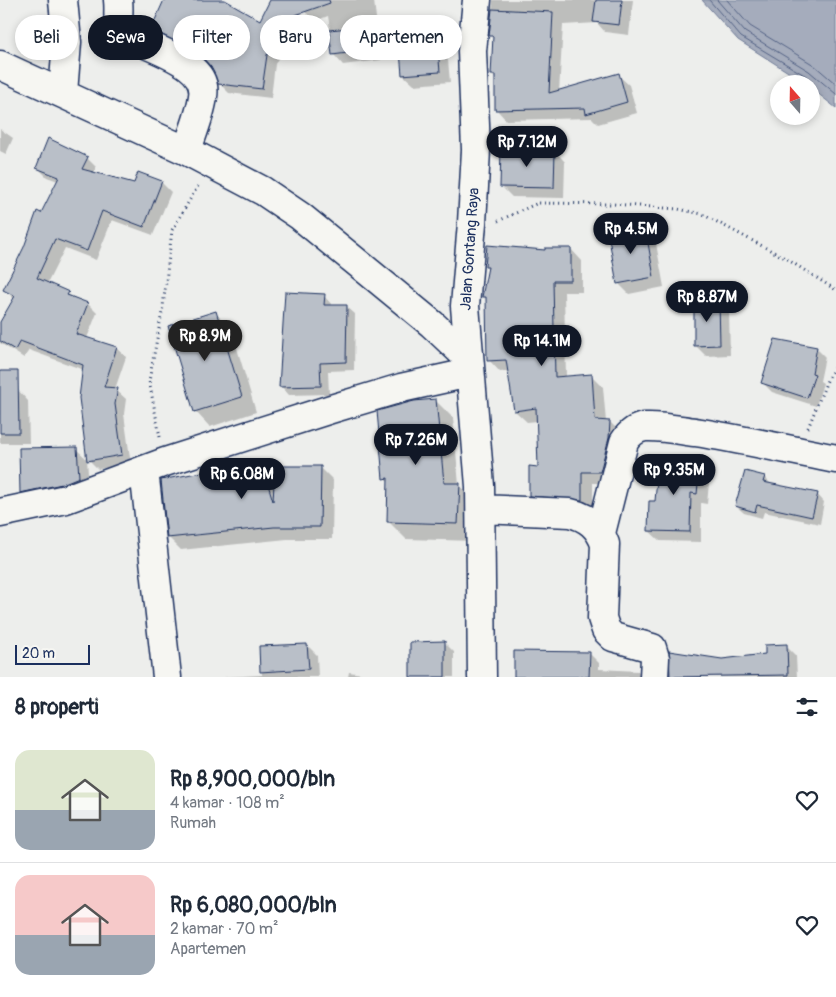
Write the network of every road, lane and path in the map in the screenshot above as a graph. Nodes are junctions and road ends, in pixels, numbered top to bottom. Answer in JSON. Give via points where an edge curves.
{"nodes":[{"id":1,"x":63,"y":0,"type":"edge"},
{"id":2,"x":118,"y":0,"type":"edge"},
{"id":3,"x":477,"y":0,"type":"edge"},
{"id":4,"x":2,"y":68,"type":"edge"},
{"id":5,"x":63,"y":93,"type":"junction"},
{"id":6,"x":187,"y":151,"type":"junction"},
{"id":7,"x":212,"y":163,"type":"junction"},
{"id":8,"x":472,"y":223,"type":"junction"},
{"id":9,"x":836,"y":290,"type":"edge"},
{"id":10,"x":469,"y":365,"type":"junction"},
{"id":11,"x":836,"y":365,"type":"edge"},
{"id":12,"x":800,"y":452,"type":"junction"},
{"id":13,"x":836,"y":459,"type":"edge"},
{"id":14,"x":154,"y":466,"type":"junction"},
{"id":15,"x":481,"y":509,"type":"junction"},
{"id":16,"x":0,"y":513,"type":"edge"},
{"id":17,"x":601,"y":533,"type":"junction"},
{"id":18,"x":167,"y":677,"type":"edge"},
{"id":19,"x":482,"y":677,"type":"edge"},
{"id":20,"x":654,"y":677,"type":"edge"}],
"edges":[{"from":1,"to":5,"type":"street","via":[[67,42]]},
{"from":2,"to":6,"type":"street","via":[[117,16],[128,35],[191,67],[201,77],[204,96]]},
{"from":3,"to":8,"type":"street","name":"Jalan Gontang Raya","via":[[472,51],[476,150]]},
{"from":4,"to":5,"type":"street"},
{"from":5,"to":6,"type":"street"},
{"from":6,"to":7,"type":"street"},
{"from":7,"to":10,"type":"street","via":[[300,216],[432,324]]},
{"from":7,"to":14,"type":"path","via":[[172,230],[163,307],[149,381]]},
{"from":8,"to":9,"type":"path","via":[[499,221],[538,203],[678,209],[702,214],[785,258]]},
{"from":8,"to":10,"type":"street","name":"Jalan Gontang Raya","via":[[465,306]]},
{"from":10,"to":14,"type":"street"},
{"from":10,"to":15,"type":"street","name":"Jalan Gontang Raya"},
{"from":11,"to":12,"type":"path","via":[[811,416]]},
{"from":12,"to":13,"type":"street"},
{"from":12,"to":17,"type":"street","via":[[662,428],[636,429],[624,442]]},
{"from":14,"to":16,"type":"street","via":[[66,499]]},
{"from":14,"to":18,"type":"street"},
{"from":15,"to":17,"type":"street","via":[[581,515]]},
{"from":15,"to":19,"type":"street","name":"Jalan Gontang Raya"},
{"from":17,"to":20,"type":"street","via":[[605,544],[602,618],[606,630],[614,637],[652,648]]}]}
